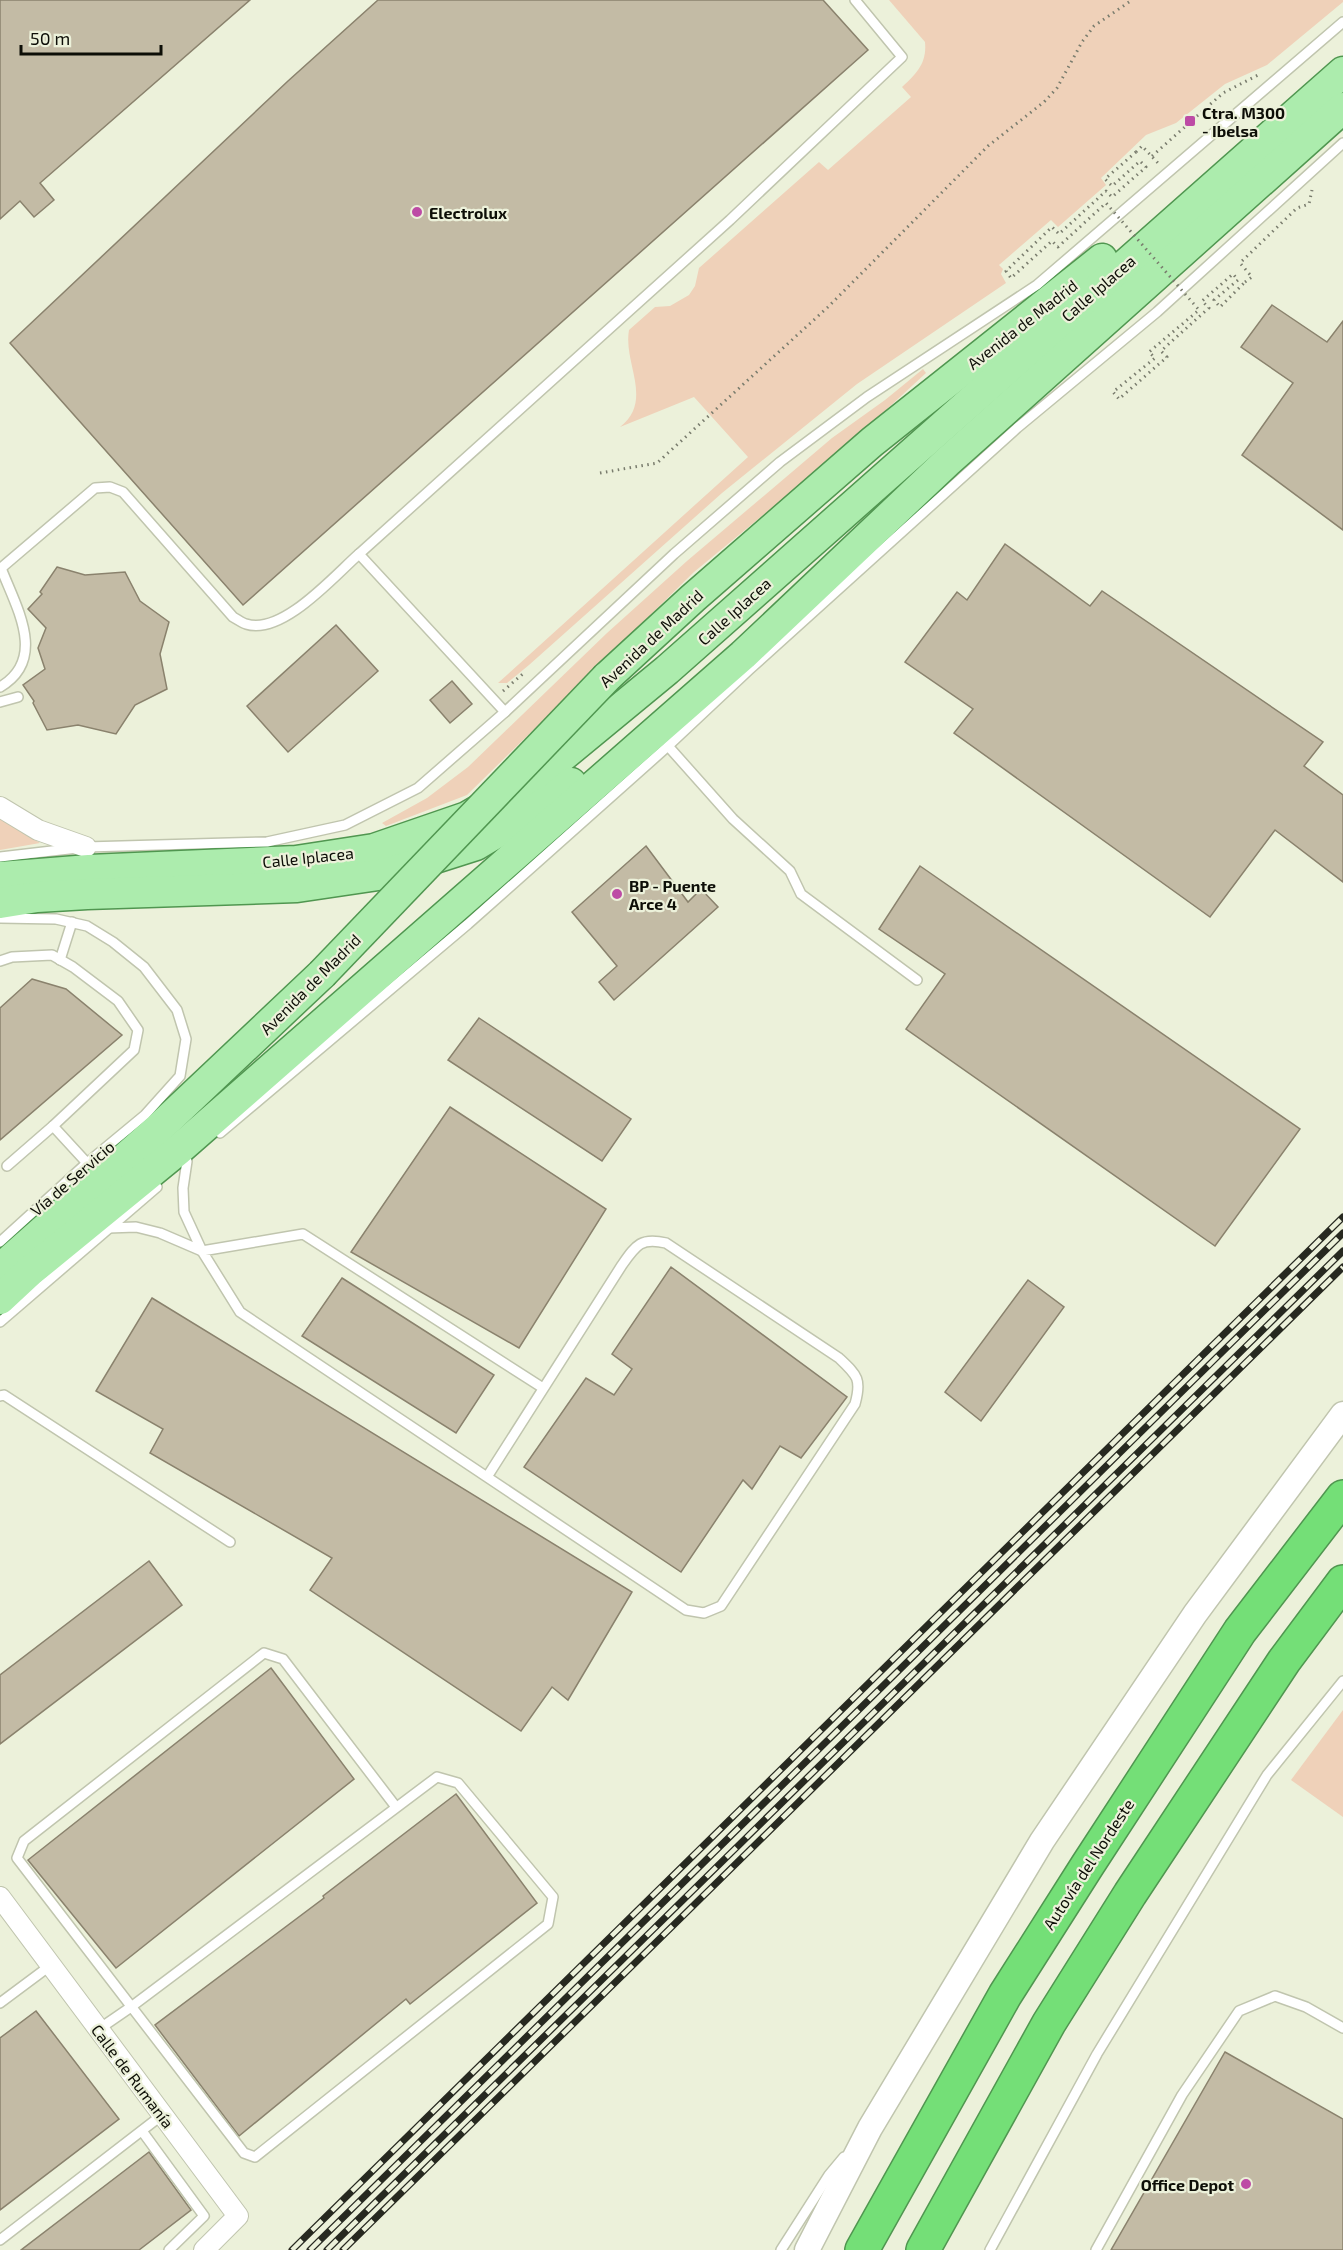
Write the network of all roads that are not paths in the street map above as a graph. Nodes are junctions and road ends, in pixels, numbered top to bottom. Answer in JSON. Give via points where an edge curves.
{"nodes":[{"id":1,"x":855,"y":0,"type":"edge"},
{"id":2,"x":1343,"y":22,"type":"edge"},
{"id":3,"x":1343,"y":51,"type":"edge"},
{"id":4,"x":1343,"y":72,"type":"edge"},
{"id":5,"x":1343,"y":108,"type":"edge"},
{"id":6,"x":1343,"y":143,"type":"edge"},
{"id":7,"x":1037,"y":285,"type":"junction"},
{"id":8,"x":872,"y":442,"type":"junction"},
{"id":9,"x":947,"y":462,"type":"junction"},
{"id":10,"x":359,"y":554,"type":"junction"},
{"id":11,"x":1,"y":569,"type":"edge"},
{"id":12,"x":0,"y":687,"type":"edge"},
{"id":13,"x":18,"y":698,"type":"dead end"},
{"id":14,"x":0,"y":702,"type":"edge"},
{"id":15,"x":505,"y":712,"type":"junction"},
{"id":16,"x":668,"y":746,"type":"junction"},
{"id":17,"x":0,"y":807,"type":"edge"},
{"id":18,"x":86,"y":847,"type":"junction"},
{"id":19,"x":0,"y":857,"type":"edge"},
{"id":20,"x":0,"y":878,"type":"edge"},
{"id":21,"x":0,"y":903,"type":"edge"},
{"id":22,"x":0,"y":918,"type":"edge"},
{"id":23,"x":72,"y":922,"type":"junction"},
{"id":24,"x":60,"y":960,"type":"junction"},
{"id":25,"x":0,"y":961,"type":"edge"},
{"id":26,"x":916,"y":980,"type":"dead end"},
{"id":27,"x":53,"y":1126,"type":"junction"},
{"id":28,"x":214,"y":1138,"type":"dead end"},
{"id":29,"x":196,"y":1153,"type":"dead end"},
{"id":30,"x":187,"y":1161,"type":"junction"},
{"id":31,"x":87,"y":1163,"type":"junction"},
{"id":32,"x":7,"y":1166,"type":"dead end"},
{"id":33,"x":178,"y":1168,"type":"dead end"},
{"id":34,"x":161,"y":1183,"type":"dead end"},
{"id":35,"x":108,"y":1228,"type":"junction"},
{"id":36,"x":0,"y":1242,"type":"edge"},
{"id":37,"x":202,"y":1251,"type":"junction"},
{"id":38,"x":0,"y":1269,"type":"edge"},
{"id":39,"x":0,"y":1299,"type":"edge"},
{"id":40,"x":0,"y":1322,"type":"edge"},
{"id":41,"x":543,"y":1388,"type":"junction"},
{"id":42,"x":0,"y":1396,"type":"edge"},
{"id":43,"x":1343,"y":1414,"type":"edge"},
{"id":44,"x":487,"y":1477,"type":"junction"},
{"id":45,"x":1343,"y":1497,"type":"edge"},
{"id":46,"x":230,"y":1542,"type":"dead end"},
{"id":47,"x":1343,"y":1582,"type":"edge"},
{"id":48,"x":1343,"y":1617,"type":"edge"},
{"id":49,"x":1343,"y":1681,"type":"edge"},
{"id":50,"x":396,"y":1807,"type":"junction"},
{"id":51,"x":1130,"y":1894,"type":"junction"},
{"id":52,"x":0,"y":1897,"type":"edge"},
{"id":53,"x":51,"y":1965,"type":"junction"},
{"id":54,"x":0,"y":2003,"type":"edge"},
{"id":55,"x":130,"y":2007,"type":"junction"},
{"id":56,"x":1343,"y":2028,"type":"edge"},
{"id":57,"x":99,"y":2029,"type":"junction"},
{"id":58,"x":162,"y":2115,"type":"junction"},
{"id":59,"x":870,"y":2128,"type":"junction"},
{"id":60,"x":142,"y":2131,"type":"junction"},
{"id":61,"x":0,"y":2240,"type":"edge"},
{"id":62,"x":169,"y":2250,"type":"edge"},
{"id":63,"x":204,"y":2250,"type":"edge"},
{"id":64,"x":782,"y":2250,"type":"edge"},
{"id":65,"x":807,"y":2250,"type":"edge"},
{"id":66,"x":862,"y":2250,"type":"edge"},
{"id":67,"x":923,"y":2250,"type":"edge"},
{"id":68,"x":990,"y":2250,"type":"edge"},
{"id":69,"x":1096,"y":2250,"type":"edge"}],
"edges":[{"from":1,"to":10,"type":"lane","via":[[902,57],[730,220]]},
{"from":2,"to":7,"type":"lane"},
{"from":3,"to":8,"type":"main road","name":"Avenida de Madrid","via":[[1108,255]]},
{"from":4,"to":20,"type":"main road","name":"Calle Iplacea","via":[[667,670],[542,773],[467,817],[375,849],[296,861]]},
{"from":5,"to":9,"type":"main road","name":"Avenida de Madrid"},
{"from":6,"to":16,"type":"lane","via":[[1157,312],[1017,428]]},
{"from":7,"to":8,"type":"main road"},
{"from":7,"to":15,"type":"lane","via":[[867,397],[780,462],[674,554]]},
{"from":8,"to":38,"type":"main road","name":"Avenida de Madrid","bridge":true,"via":[[607,677],[322,974],[159,1128]]},
{"from":9,"to":21,"type":"main road","name":"Calle Iplacea","via":[[555,797],[476,845],[385,874],[297,887],[87,894]]},
{"from":9,"to":39,"type":"main road","name":"Avenida de Madrid","via":[[743,655],[194,1136]]},
{"from":10,"to":11,"type":"lane","via":[[281,620],[266,625],[246,624],[233,617],[123,492],[110,487],[95,488]]},
{"from":10,"to":15,"type":"lane"},
{"from":11,"to":12,"type":"lane","via":[[25,630],[26,647],[12,680]]},
{"from":13,"to":14,"type":"lane"},
{"from":15,"to":18,"type":"lane","via":[[418,788],[345,825],[267,842]]},
{"from":16,"to":26,"type":"lane","via":[[733,819],[790,871],[801,894]]},
{"from":16,"to":28,"type":"lane","via":[[468,924]]},
{"from":17,"to":18,"type":"street","via":[[38,830]]},
{"from":18,"to":19,"type":"lane"},
{"from":22,"to":23,"type":"lane","name":"Vía de Servicio"},
{"from":23,"to":24,"type":"lane"},
{"from":23,"to":31,"type":"lane","name":"Vía de Servicio","via":[[87,926],[144,967],[177,1010],[186,1039],[180,1076],[146,1115]]},
{"from":24,"to":25,"type":"lane","via":[[52,956]]},
{"from":24,"to":27,"type":"lane","via":[[117,1001],[138,1030],[134,1050]]},
{"from":27,"to":31,"type":"lane"},
{"from":27,"to":32,"type":"lane"},
{"from":29,"to":30,"type":"lane"},
{"from":30,"to":33,"type":"lane"},
{"from":30,"to":37,"type":"lane","via":[[184,1212]]},
{"from":31,"to":36,"type":"lane","name":"Vía de Servicio"},
{"from":34,"to":35,"type":"lane"},
{"from":35,"to":37,"type":"lane","via":[[136,1227]]},
{"from":35,"to":40,"type":"lane"},
{"from":37,"to":41,"type":"lane","via":[[303,1234]]},
{"from":37,"to":44,"type":"lane","via":[[240,1312]]},
{"from":41,"to":44,"type":"lane"},
{"from":41,"to":44,"type":"lane","via":[[634,1248],[651,1239],[666,1243],[839,1358],[854,1373],[859,1388],[855,1404],[721,1606],[704,1613],[686,1610]]},
{"from":42,"to":46,"type":"lane"},
{"from":43,"to":59,"type":"street","via":[[1195,1614],[1042,1841]]},
{"from":45,"to":66,"type":"highway","name":"Autovía del Nordeste","via":[[1240,1631],[1087,1866],[1005,1995]]},
{"from":47,"to":51,"type":"highway","via":[[1284,1661]]},
{"from":48,"to":51,"type":"highway"},
{"from":49,"to":68,"type":"lane","via":[[1267,1775],[1097,2054]]},
{"from":50,"to":55,"type":"lane"},
{"from":50,"to":55,"type":"lane","via":[[283,1659],[264,1653],[24,1841],[17,1858]]},
{"from":50,"to":55,"type":"lane","via":[[437,1776],[458,1783],[552,1897],[548,1924],[255,2157],[244,2153]]},
{"from":51,"to":67,"type":"highway","via":[[1049,2023]]},
{"from":52,"to":53,"type":"street","name":"Calle de Rumanía"},
{"from":53,"to":54,"type":"lane"},
{"from":53,"to":57,"type":"street","name":"Calle de Rumanía"},
{"from":55,"to":57,"type":"lane"},
{"from":56,"to":69,"type":"lane","via":[[1306,2007],[1275,1996],[1239,2011],[1182,2095]]},
{"from":57,"to":58,"type":"street","name":"Calle de Rumanía"},
{"from":58,"to":60,"type":"lane"},
{"from":58,"to":63,"type":"street","name":"Calle de Rumanía","via":[[238,2217]]},
{"from":59,"to":64,"type":"lane","via":[[829,2175]]},
{"from":59,"to":65,"type":"street"},
{"from":60,"to":61,"type":"lane"},
{"from":60,"to":62,"type":"lane","via":[[204,2216]]}]}
